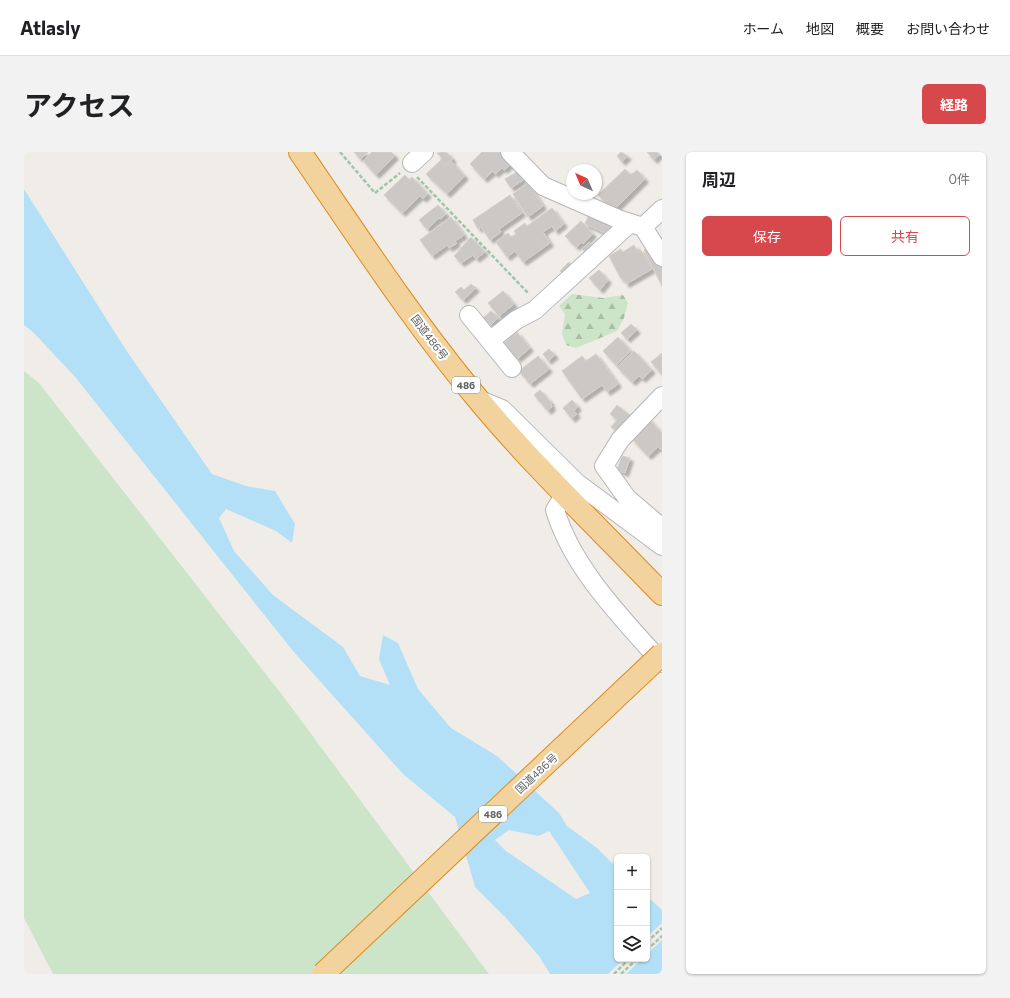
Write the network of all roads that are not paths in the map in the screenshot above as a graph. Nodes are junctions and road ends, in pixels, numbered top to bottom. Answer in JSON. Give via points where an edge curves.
{"nodes":[{"id":1,"x":300,"y":152,"type":"edge"},
{"id":2,"x":510,"y":152,"type":"edge"},
{"id":3,"x":662,"y":209,"type":"edge"},
{"id":4,"x":636,"y":225,"type":"junction"},
{"id":5,"x":662,"y":257,"type":"edge"},
{"id":6,"x":470,"y":315,"type":"dead end"},
{"id":7,"x":491,"y":340,"type":"junction"},
{"id":8,"x":512,"y":368,"type":"dead end"},
{"id":9,"x":662,"y":396,"type":"edge"},
{"id":10,"x":477,"y":398,"type":"junction"},
{"id":11,"x":566,"y":494,"type":"junction"},
{"id":12,"x":662,"y":528,"type":"edge"},
{"id":13,"x":662,"y":546,"type":"edge"},
{"id":14,"x":662,"y":594,"type":"edge"},
{"id":15,"x":662,"y":654,"type":"edge"},
{"id":16,"x":662,"y":663,"type":"edge"},
{"id":17,"x":323,"y":974,"type":"edge"}],
"edges":[{"from":1,"to":10,"type":"highway","name":"国道486号","number":"486","via":[[406,305]]},
{"from":2,"to":4,"type":"street","via":[[543,186]]},
{"from":3,"to":4,"type":"street"},
{"from":4,"to":5,"type":"street"},
{"from":4,"to":7,"type":"street","via":[[540,306],[510,324]]},
{"from":6,"to":7,"type":"street"},
{"from":7,"to":8,"type":"street"},
{"from":9,"to":12,"type":"street","via":[[620,440],[604,466],[627,498]]},
{"from":10,"to":11,"type":"highway","name":"国道486号","number":"486"},
{"from":10,"to":13,"type":"street","via":[[502,409],[577,482]]},
{"from":11,"to":14,"type":"highway","name":"国道486号","number":"486"},
{"from":11,"to":16,"type":"street","via":[[555,510],[562,532],[604,598]]},
{"from":15,"to":17,"type":"highway","name":"国道486号","number":"486","bridge":true}]}
